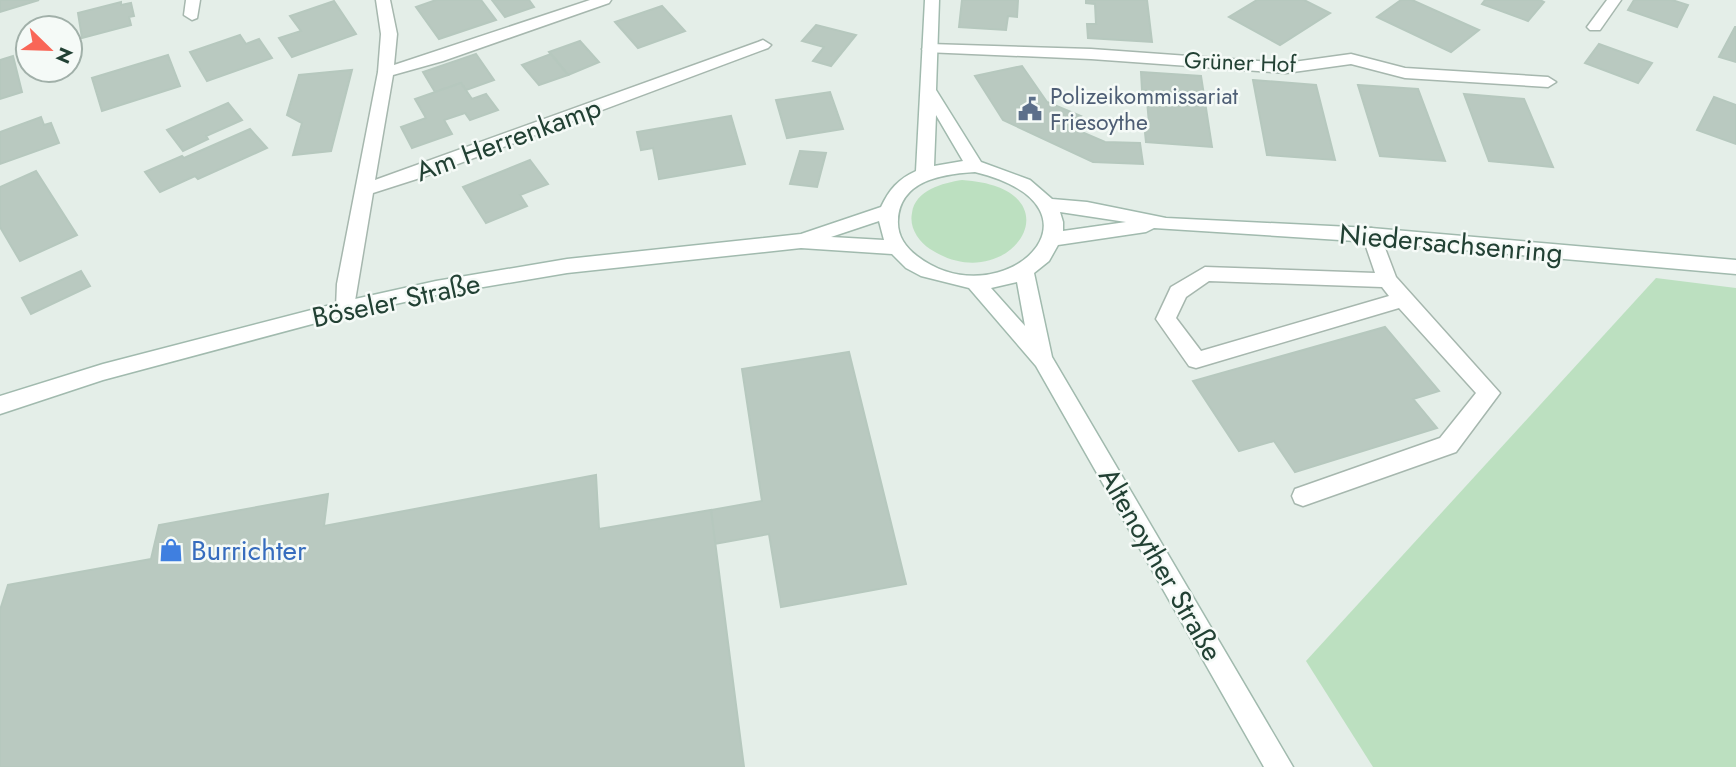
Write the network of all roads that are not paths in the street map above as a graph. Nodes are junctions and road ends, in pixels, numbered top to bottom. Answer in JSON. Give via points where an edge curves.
{"nodes":[{"id":1,"x":383,"y":0,"type":"edge"},
{"id":2,"x":604,"y":0,"type":"edge"},
{"id":3,"x":932,"y":0,"type":"edge"},
{"id":4,"x":1614,"y":0,"type":"edge"},
{"id":5,"x":1595,"y":27,"type":"dead end"},
{"id":6,"x":763,"y":45,"type":"dead end"},
{"id":7,"x":930,"y":49,"type":"junction"},
{"id":8,"x":386,"y":72,"type":"junction"},
{"id":9,"x":1548,"y":82,"type":"dead end"},
{"id":10,"x":930,"y":92,"type":"junction"},
{"id":11,"x":975,"y":166,"type":"junction"},
{"id":12,"x":926,"y":173,"type":"junction"},
{"id":13,"x":365,"y":189,"type":"junction"},
{"id":14,"x":1047,"y":205,"type":"junction"},
{"id":15,"x":888,"y":211,"type":"junction"},
{"id":16,"x":1166,"y":224,"type":"junction"},
{"id":17,"x":1371,"y":235,"type":"junction"},
{"id":18,"x":1051,"y":239,"type":"junction"},
{"id":19,"x":801,"y":240,"type":"junction"},
{"id":20,"x":897,"y":248,"type":"junction"},
{"id":21,"x":1736,"y":267,"type":"edge"},
{"id":22,"x":1024,"y":270,"type":"junction"},
{"id":23,"x":1387,"y":280,"type":"junction"},
{"id":24,"x":975,"y":282,"type":"junction"},
{"id":25,"x":1403,"y":299,"type":"junction"},
{"id":26,"x":346,"y":307,"type":"junction"},
{"id":27,"x":1043,"y":360,"type":"junction"},
{"id":28,"x":0,"y":405,"type":"edge"},
{"id":29,"x":1303,"y":496,"type":"dead end"},
{"id":30,"x":1279,"y":767,"type":"edge"}],
"edges":[{"from":1,"to":8,"type":"main road","via":[[389,34]]},
{"from":2,"to":8,"type":"main road"},
{"from":3,"to":7,"type":"main road"},
{"from":4,"to":5,"type":"main road"},
{"from":6,"to":13,"type":"main road","name":"Am Herrenkamp"},
{"from":7,"to":9,"type":"main road","name":"Grüner Hof","via":[[1091,54],[1286,68],[1351,59],[1405,72]]},
{"from":7,"to":10,"type":"main road"},
{"from":8,"to":13,"type":"main road"},
{"from":10,"to":11,"type":"main road"},
{"from":10,"to":12,"type":"main road"},
{"from":11,"to":12,"type":"main road"},
{"from":11,"to":14,"type":"main road","via":[[1018,178]]},
{"from":12,"to":15,"type":"main road","via":[[908,182]]},
{"from":13,"to":26,"type":"main road"},
{"from":14,"to":16,"type":"main road","name":"Niedersachsenring"},
{"from":14,"to":18,"type":"main road","via":[[1053,222]]},
{"from":15,"to":19,"type":"main road","name":"Böseler Straße"},
{"from":15,"to":20,"type":"main road","via":[[889,230]]},
{"from":16,"to":17,"type":"main road","name":"Niedersachsenring"},
{"from":16,"to":18,"type":"main road","name":"Niedersachsenring"},
{"from":17,"to":21,"type":"main road","name":"Niedersachsenring"},
{"from":17,"to":23,"type":"main road"},
{"from":18,"to":22,"type":"main road","via":[[1041,256]]},
{"from":19,"to":20,"type":"main road","name":"Böseler Straße"},
{"from":19,"to":26,"type":"main road","name":"Böseler Straße","via":[[567,266]]},
{"from":20,"to":24,"type":"main road","via":[[929,272]]},
{"from":22,"to":24,"type":"main road","via":[[1002,279]]},
{"from":22,"to":27,"type":"main road","name":"Altenoyther Straße"},
{"from":23,"to":25,"type":"main road"},
{"from":23,"to":25,"type":"main road","via":[[1205,274],[1178,292],[1166,319],[1196,360]]},
{"from":24,"to":27,"type":"main road","name":"Altenoyther Straße"},
{"from":25,"to":29,"type":"main road","via":[[1489,393],[1448,445]]},
{"from":26,"to":28,"type":"main road","name":"Böseler Straße","via":[[103,372]]},
{"from":27,"to":30,"type":"main road","name":"Altenoyther Straße"}]}
